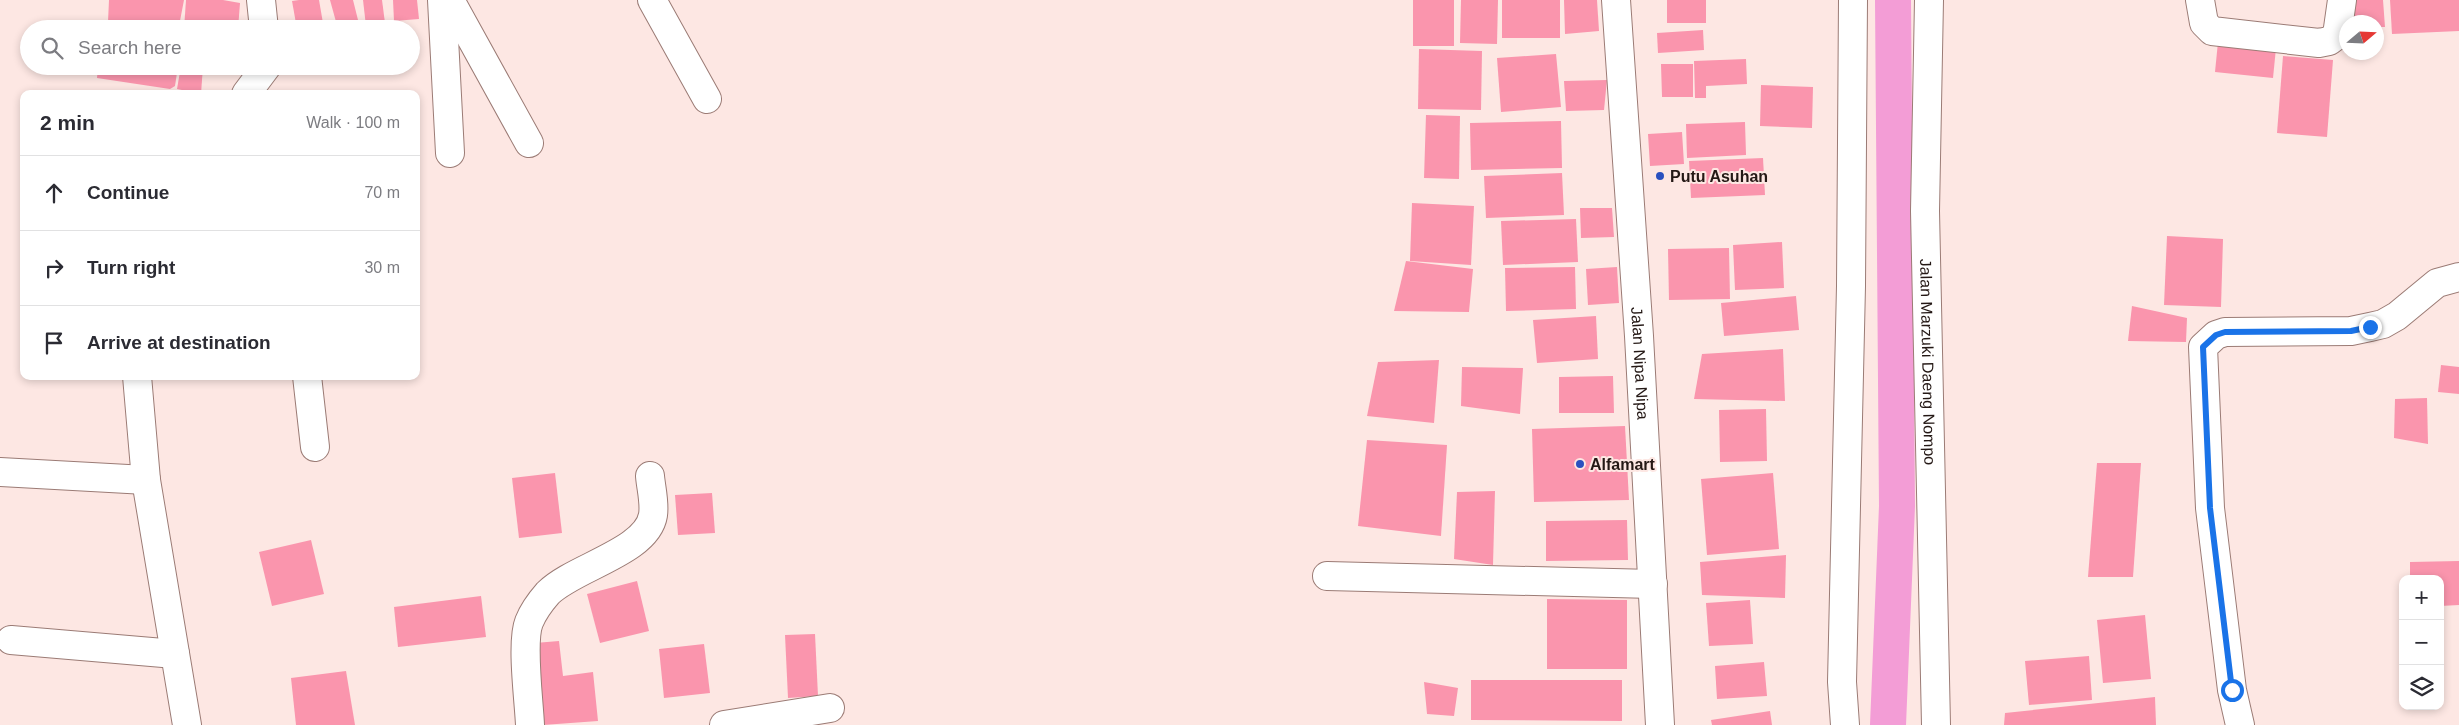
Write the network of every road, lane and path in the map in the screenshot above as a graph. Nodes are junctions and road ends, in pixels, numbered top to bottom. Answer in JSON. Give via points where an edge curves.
{"nodes":[{"id":1,"x":261,"y":0,"type":"edge"},
{"id":2,"x":442,"y":0,"type":"edge"},
{"id":3,"x":450,"y":0,"type":"edge"},
{"id":4,"x":652,"y":0,"type":"edge"},
{"id":5,"x":1616,"y":0,"type":"edge"},
{"id":6,"x":1853,"y":0,"type":"edge"},
{"id":7,"x":1929,"y":0,"type":"edge"},
{"id":8,"x":2200,"y":0,"type":"edge"},
{"id":9,"x":2342,"y":0,"type":"edge"},
{"id":10,"x":263,"y":20,"type":"edge"},
{"id":11,"x":261,"y":75,"type":"edge"},
{"id":12,"x":269,"y":75,"type":"edge"},
{"id":13,"x":249,"y":90,"type":"edge"},
{"id":14,"x":271,"y":90,"type":"edge"},
{"id":15,"x":707,"y":99,"type":"dead end"},
{"id":16,"x":529,"y":143,"type":"dead end"},
{"id":17,"x":450,"y":153,"type":"dead end"},
{"id":18,"x":2459,"y":276,"type":"edge"},
{"id":19,"x":137,"y":380,"type":"edge"},
{"id":20,"x":307,"y":380,"type":"edge"},
{"id":21,"x":315,"y":447,"type":"dead end"},
{"id":22,"x":0,"y":472,"type":"edge"},
{"id":23,"x":650,"y":476,"type":"dead end"},
{"id":24,"x":146,"y":480,"type":"junction"},
{"id":25,"x":1327,"y":576,"type":"dead end"},
{"id":26,"x":1653,"y":584,"type":"junction"},
{"id":27,"x":11,"y":640,"type":"dead end"},
{"id":28,"x":175,"y":654,"type":"junction"},
{"id":29,"x":830,"y":708,"type":"dead end"},
{"id":30,"x":188,"y":725,"type":"edge"},
{"id":31,"x":530,"y":725,"type":"edge"},
{"id":32,"x":724,"y":725,"type":"edge"},
{"id":33,"x":1660,"y":725,"type":"edge"},
{"id":34,"x":1845,"y":725,"type":"edge"},
{"id":35,"x":1936,"y":725,"type":"edge"},
{"id":36,"x":2240,"y":725,"type":"edge"}],
"edges":[{"from":1,"to":10,"type":"street"},
{"from":2,"to":17,"type":"street"},
{"from":3,"to":16,"type":"street"},
{"from":4,"to":15,"type":"street"},
{"from":5,"to":26,"type":"street","name":"Jalan Nipa Nipa"},
{"from":6,"to":34,"type":"street","via":[[1851,286],[1842,682]]},
{"from":7,"to":35,"type":"street","name":"Jalan Marzuki Daeng Nompo","via":[[1925,211]]},
{"from":8,"to":9,"type":"street","via":[[2204,23],[2212,31],[2319,43],[2337,35]]},
{"from":11,"to":13,"type":"street"},
{"from":12,"to":14,"type":"street"},
{"from":18,"to":36,"type":"street","via":[[2437,283],[2383,324],[2351,331],[2225,332],[2216,335],[2203,347],[2210,508],[2232,690]]},
{"from":19,"to":24,"type":"street"},
{"from":20,"to":21,"type":"street"},
{"from":22,"to":24,"type":"street"},
{"from":23,"to":31,"type":"street","via":[[653,514],[646,532],[548,593],[528,624]]},
{"from":24,"to":28,"type":"street"},
{"from":25,"to":26,"type":"street"},
{"from":26,"to":33,"type":"street","name":"Jalan Nipa Nipa"},
{"from":27,"to":28,"type":"street"},
{"from":28,"to":30,"type":"street"},
{"from":29,"to":32,"type":"street"}]}
